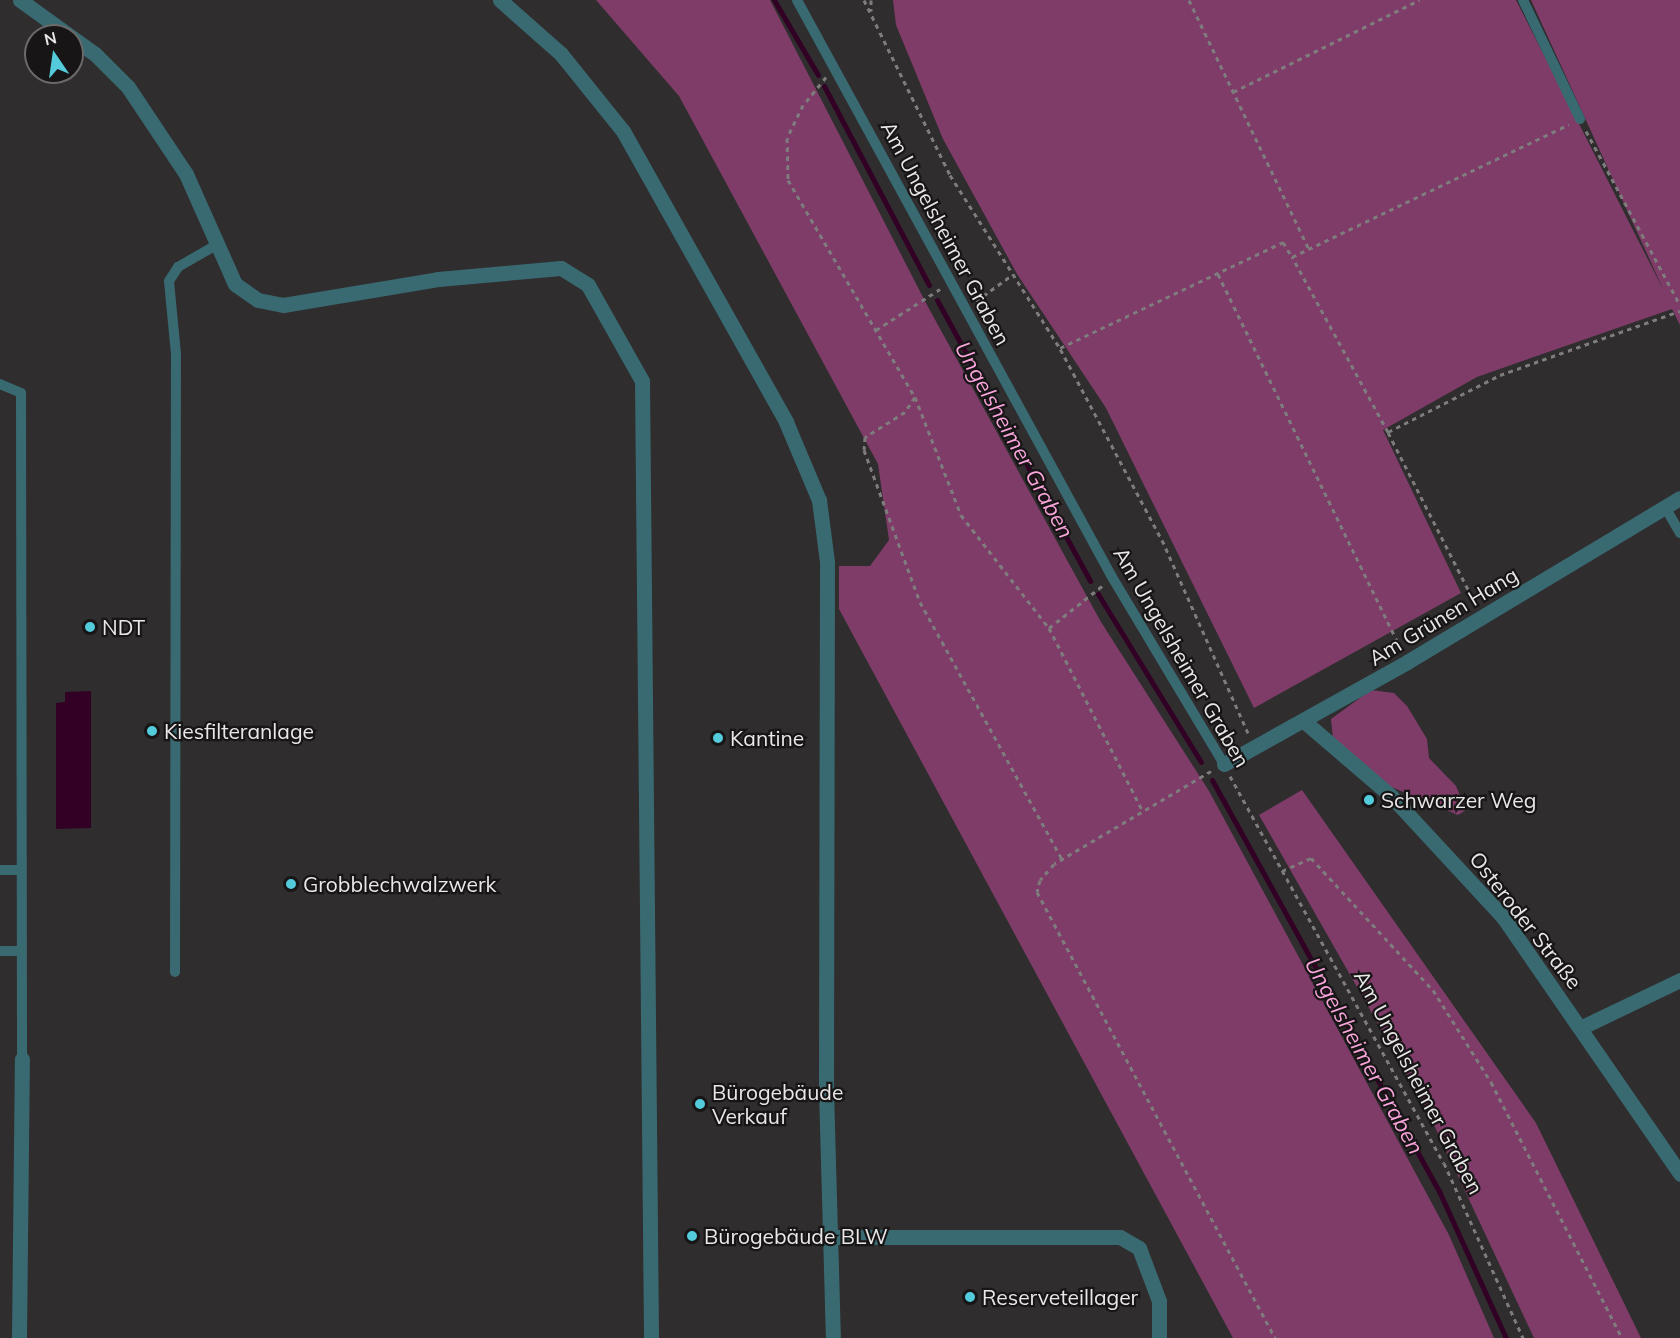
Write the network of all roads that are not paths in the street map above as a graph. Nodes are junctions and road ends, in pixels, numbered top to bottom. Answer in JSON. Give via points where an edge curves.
{"nodes":[{"id":1,"x":20,"y":0,"type":"edge"},
{"id":2,"x":500,"y":0,"type":"edge"},
{"id":3,"x":797,"y":0,"type":"edge"},
{"id":4,"x":1523,"y":0,"type":"edge"},
{"id":5,"x":1580,"y":119,"type":"road end"},
{"id":6,"x":218,"y":244,"type":"junction"},
{"id":7,"x":0,"y":384,"type":"edge"},
{"id":8,"x":1680,"y":498,"type":"edge"},
{"id":9,"x":1665,"y":507,"type":"junction"},
{"id":10,"x":1680,"y":533,"type":"edge"},
{"id":11,"x":1305,"y":722,"type":"junction"},
{"id":12,"x":1224,"y":764,"type":"joint"},
{"id":13,"x":0,"y":870,"type":"edge"},
{"id":14,"x":19,"y":870,"type":"junction"},
{"id":15,"x":0,"y":951,"type":"edge"},
{"id":16,"x":20,"y":951,"type":"junction"},
{"id":17,"x":175,"y":972,"type":"dead end"},
{"id":18,"x":1680,"y":980,"type":"edge"},
{"id":19,"x":1582,"y":1027,"type":"junction"},
{"id":20,"x":22,"y":1059,"type":"joint"},
{"id":21,"x":1680,"y":1174,"type":"edge"},
{"id":22,"x":830,"y":1237,"type":"junction"},
{"id":23,"x":19,"y":1338,"type":"edge"},
{"id":24,"x":651,"y":1338,"type":"edge"},
{"id":25,"x":833,"y":1338,"type":"edge"},
{"id":26,"x":1159,"y":1338,"type":"edge"}],
"edges":[{"from":1,"to":6,"type":"street","via":[[95,54],[128,87],[186,174]]},
{"from":2,"to":22,"type":"street","via":[[561,54],[623,131],[786,422],[819,500],[826,562]]},
{"from":3,"to":12,"type":"lane","name":"Am Ungelsheimer Graben","via":[[1112,577]]},
{"from":4,"to":5,"type":"lane"},
{"from":6,"to":17,"type":"lane","via":[[178,267],[169,281],[176,354]]},
{"from":6,"to":24,"type":"street","via":[[235,284],[258,300],[283,305],[460,276],[561,268],[588,285],[642,381]]},
{"from":7,"to":14,"type":"lane","via":[[21,393]]},
{"from":8,"to":9,"type":"street","name":"Am Grünen Hang"},
{"from":9,"to":10,"type":"lane"},
{"from":9,"to":11,"type":"street","name":"Am Grünen Hang"},
{"from":11,"to":12,"type":"street","name":"Am Grünen Hang"},
{"from":11,"to":19,"type":"street","name":"Osteroder Straße","via":[[1391,796],[1470,878]]},
{"from":13,"to":14,"type":"lane"},
{"from":14,"to":16,"type":"lane"},
{"from":15,"to":16,"type":"lane"},
{"from":16,"to":20,"type":"lane"},
{"from":18,"to":19,"type":"street"},
{"from":19,"to":21,"type":"street","name":"Osteroder Straße"},
{"from":20,"to":23,"type":"street"},
{"from":22,"to":25,"type":"street"},
{"from":22,"to":26,"type":"street","via":[[1120,1237],[1139,1248],[1159,1301]]}]}
